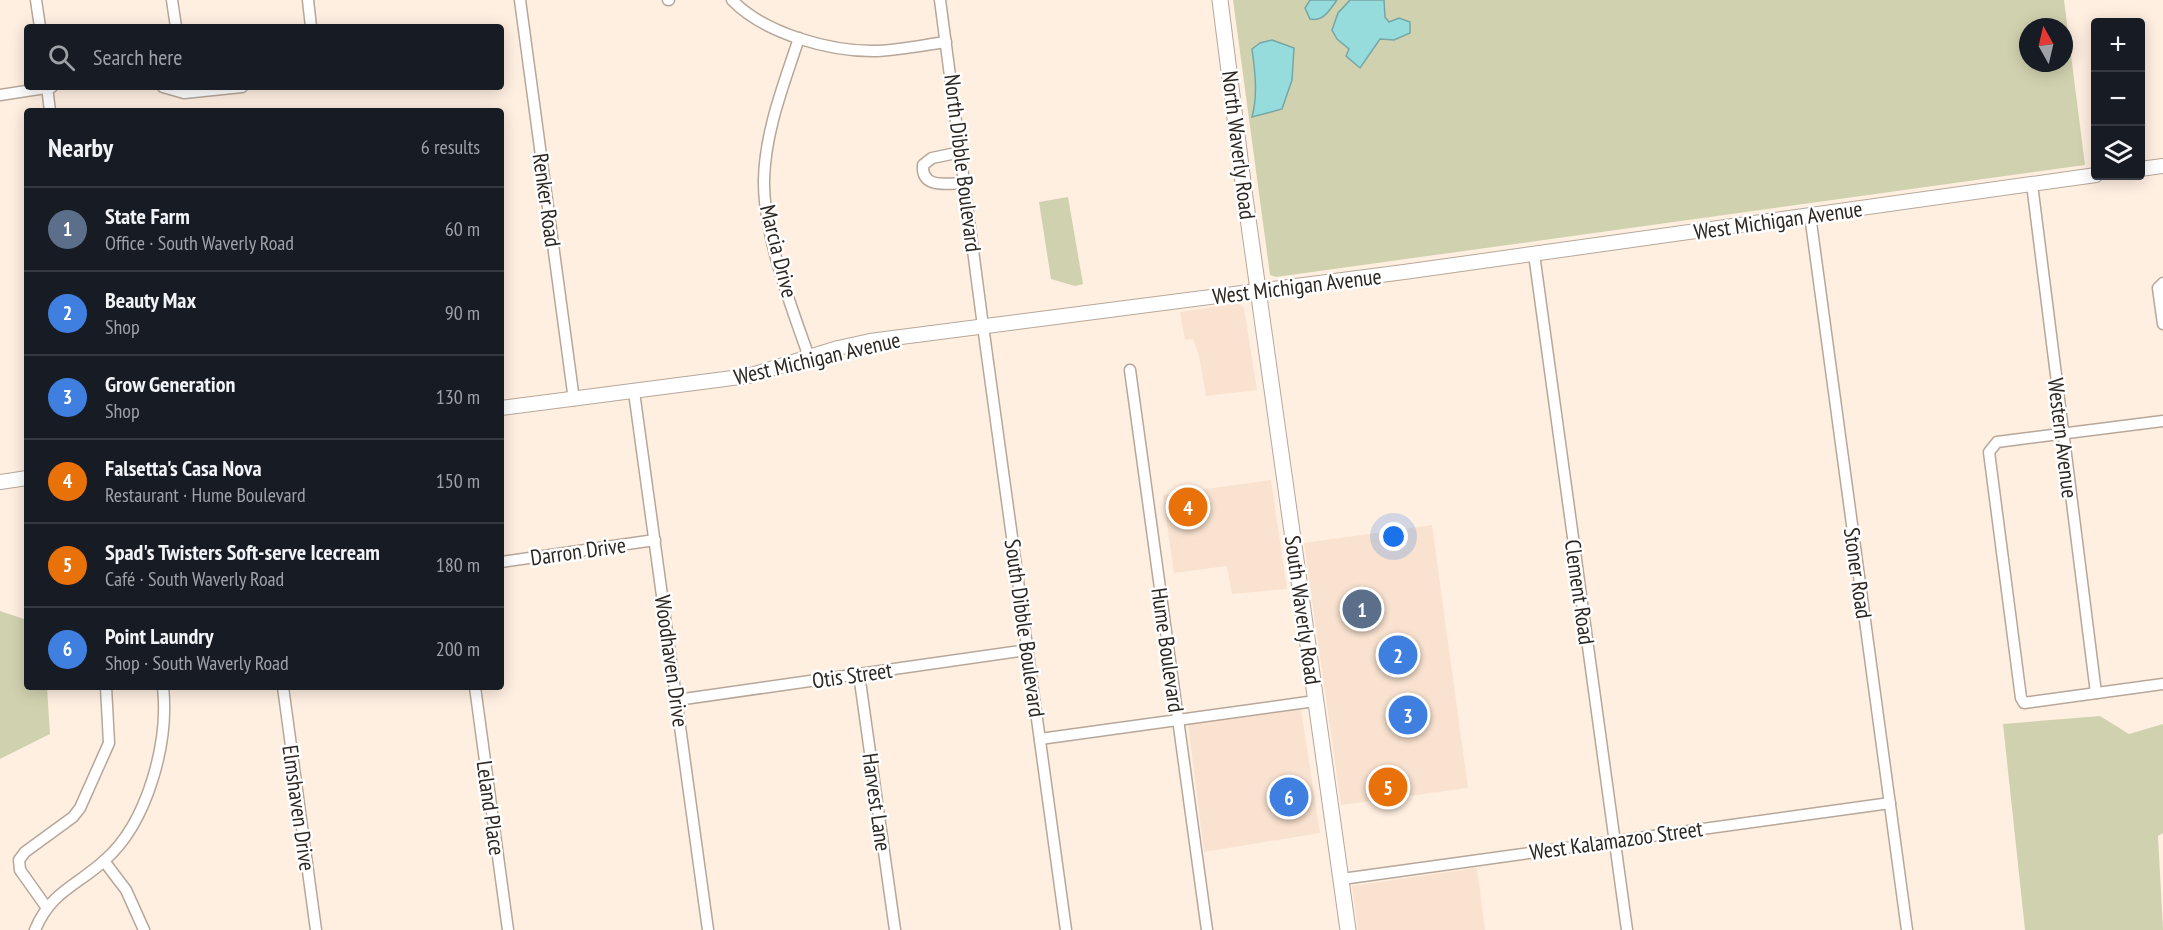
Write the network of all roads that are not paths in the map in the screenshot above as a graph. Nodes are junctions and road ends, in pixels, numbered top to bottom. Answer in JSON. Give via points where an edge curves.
{"nodes":[{"id":1,"x":36,"y":0,"type":"edge"},
{"id":2,"x":172,"y":0,"type":"edge"},
{"id":3,"x":308,"y":0,"type":"edge"},
{"id":4,"x":520,"y":0,"type":"edge"},
{"id":5,"x":732,"y":0,"type":"edge"},
{"id":6,"x":940,"y":0,"type":"edge"},
{"id":7,"x":1220,"y":0,"type":"edge"},
{"id":8,"x":39,"y":24,"type":"edge"},
{"id":9,"x":176,"y":24,"type":"edge"},
{"id":10,"x":311,"y":24,"type":"edge"},
{"id":11,"x":799,"y":38,"type":"junction"},
{"id":12,"x":946,"y":42,"type":"junction"},
{"id":13,"x":31,"y":90,"type":"edge"},
{"id":14,"x":49,"y":90,"type":"edge"},
{"id":15,"x":0,"y":95,"type":"edge"},
{"id":16,"x":50,"y":108,"type":"edge"},
{"id":17,"x":961,"y":152,"type":"junction"},
{"id":18,"x":2163,"y":166,"type":"edge"},
{"id":19,"x":2145,"y":168,"type":"edge"},
{"id":20,"x":2091,"y":176,"type":"edge"},
{"id":21,"x":965,"y":183,"type":"junction"},
{"id":22,"x":2032,"y":183,"type":"junction"},
{"id":23,"x":1810,"y":215,"type":"junction"},
{"id":24,"x":1534,"y":254,"type":"junction"},
{"id":25,"x":2163,"y":283,"type":"edge"},
{"id":26,"x":1258,"y":291,"type":"junction"},
{"id":27,"x":2163,"y":324,"type":"edge"},
{"id":28,"x":982,"y":326,"type":"junction"},
{"id":29,"x":809,"y":357,"type":"junction"},
{"id":30,"x":1130,"y":370,"type":"dead end"},
{"id":31,"x":634,"y":392,"type":"junction"},
{"id":32,"x":574,"y":400,"type":"junction"},
{"id":33,"x":504,"y":408,"type":"edge"},
{"id":34,"x":2163,"y":421,"type":"edge"},
{"id":35,"x":2063,"y":433,"type":"junction"},
{"id":36,"x":24,"y":478,"type":"edge"},
{"id":37,"x":0,"y":482,"type":"edge"},
{"id":38,"x":655,"y":540,"type":"junction"},
{"id":39,"x":504,"y":562,"type":"edge"},
{"id":40,"x":1027,"y":650,"type":"junction"},
{"id":41,"x":860,"y":674,"type":"junction"},
{"id":42,"x":2163,"y":684,"type":"edge"},
{"id":43,"x":106,"y":690,"type":"edge"},
{"id":44,"x":163,"y":690,"type":"edge"},
{"id":45,"x":283,"y":690,"type":"edge"},
{"id":46,"x":475,"y":690,"type":"edge"},
{"id":47,"x":2096,"y":693,"type":"junction"},
{"id":48,"x":677,"y":700,"type":"junction"},
{"id":49,"x":1315,"y":701,"type":"junction"},
{"id":50,"x":1178,"y":719,"type":"junction"},
{"id":51,"x":1040,"y":739,"type":"junction"},
{"id":52,"x":1890,"y":802,"type":"junction"},
{"id":53,"x":1614,"y":840,"type":"junction"},
{"id":54,"x":104,"y":861,"type":"junction"},
{"id":55,"x":1342,"y":879,"type":"junction"},
{"id":56,"x":47,"y":908,"type":"junction"},
{"id":57,"x":35,"y":930,"type":"edge"},
{"id":58,"x":144,"y":930,"type":"edge"},
{"id":59,"x":316,"y":930,"type":"edge"},
{"id":60,"x":508,"y":930,"type":"edge"},
{"id":61,"x":708,"y":930,"type":"edge"},
{"id":62,"x":895,"y":930,"type":"edge"},
{"id":63,"x":1066,"y":930,"type":"edge"},
{"id":64,"x":1207,"y":930,"type":"edge"},
{"id":65,"x":1348,"y":930,"type":"edge"},
{"id":66,"x":1627,"y":930,"type":"edge"},
{"id":67,"x":1907,"y":930,"type":"edge"}],
"edges":[{"from":1,"to":8,"type":"street"},
{"from":2,"to":9,"type":"street"},
{"from":3,"to":10,"type":"street"},
{"from":4,"to":32,"type":"street","name":"Renker Road"},
{"from":5,"to":11,"type":"street","via":[[756,18]]},
{"from":6,"to":12,"type":"street","name":"North Dibble Boulevard"},
{"from":7,"to":26,"type":"main road","name":"North Waverly Road"},
{"from":11,"to":12,"type":"street","via":[[853,51]]},
{"from":11,"to":29,"type":"street","name":"Marcia Drive","via":[[770,137],[764,198],[774,246]]},
{"from":12,"to":17,"type":"street","name":"North Dibble Boulevard"},
{"from":13,"to":15,"type":"street"},
{"from":14,"to":16,"type":"street"},
{"from":17,"to":21,"type":"street","name":"North Dibble Boulevard"},
{"from":17,"to":21,"type":"street","via":[[932,158],[922,170],[932,183]]},
{"from":18,"to":19,"type":"street"},
{"from":20,"to":22,"type":"street","name":"West Michigan Avenue"},
{"from":21,"to":28,"type":"street","name":"North Dibble Boulevard"},
{"from":22,"to":23,"type":"street","name":"West Michigan Avenue"},
{"from":22,"to":35,"type":"street","name":"Western Avenue"},
{"from":23,"to":24,"type":"street","name":"West Michigan Avenue"},
{"from":23,"to":52,"type":"street","name":"Stoner Road"},
{"from":24,"to":26,"type":"street","name":"West Michigan Avenue"},
{"from":24,"to":53,"type":"street","name":"Clement Road"},
{"from":25,"to":27,"type":"street","via":[[2158,288]]},
{"from":26,"to":28,"type":"street","name":"West Michigan Avenue"},
{"from":26,"to":49,"type":"main road","name":"South Waverly Road"},
{"from":28,"to":29,"type":"street","name":"West Michigan Avenue","via":[[870,341]]},
{"from":28,"to":40,"type":"street","name":"South Dibble Boulevard"},
{"from":29,"to":31,"type":"street","name":"West Michigan Avenue","via":[[748,376]]},
{"from":30,"to":50,"type":"street","name":"Hume Boulevard"},
{"from":31,"to":32,"type":"street","name":"West Michigan Avenue"},
{"from":31,"to":38,"type":"street","name":"Woodhaven Drive"},
{"from":32,"to":33,"type":"street","name":"West Michigan Avenue"},
{"from":34,"to":35,"type":"street"},
{"from":35,"to":47,"type":"street","name":"Western Avenue"},
{"from":35,"to":47,"type":"street","via":[[1997,442],[1989,452],[2021,698],[2024,703]]},
{"from":36,"to":37,"type":"street"},
{"from":38,"to":39,"type":"street","name":"Darron Drive"},
{"from":38,"to":48,"type":"street","name":"Woodhaven Drive"},
{"from":40,"to":41,"type":"street","name":"Otis Street"},
{"from":40,"to":51,"type":"street","name":"South Dibble Boulevard"},
{"from":41,"to":48,"type":"street","name":"Otis Street"},
{"from":41,"to":62,"type":"street","name":"Harvest Lane"},
{"from":42,"to":47,"type":"street"},
{"from":43,"to":56,"type":"street","via":[[109,743],[80,808],[19,860],[20,870]]},
{"from":44,"to":54,"type":"street","via":[[161,744],[148,792],[120,845]]},
{"from":45,"to":59,"type":"street","name":"Elmshaven Drive"},
{"from":46,"to":60,"type":"street","name":"Leland Place"},
{"from":48,"to":61,"type":"street","name":"Woodhaven Drive"},
{"from":49,"to":50,"type":"street"},
{"from":49,"to":55,"type":"main road","name":"South Waverly Road"},
{"from":50,"to":51,"type":"street"},
{"from":50,"to":64,"type":"street","name":"Hume Boulevard"},
{"from":51,"to":63,"type":"street","name":"South Dibble Boulevard"},
{"from":52,"to":53,"type":"street","name":"West Kalamazoo Street"},
{"from":52,"to":67,"type":"street","name":"Stoner Road"},
{"from":53,"to":55,"type":"street","name":"West Kalamazoo Street"},
{"from":53,"to":66,"type":"street","name":"Clement Road"},
{"from":54,"to":56,"type":"street","via":[[60,893]]},
{"from":54,"to":58,"type":"street","via":[[126,890]]},
{"from":55,"to":65,"type":"main road","name":"South Waverly Road"},
{"from":56,"to":57,"type":"street"}]}
